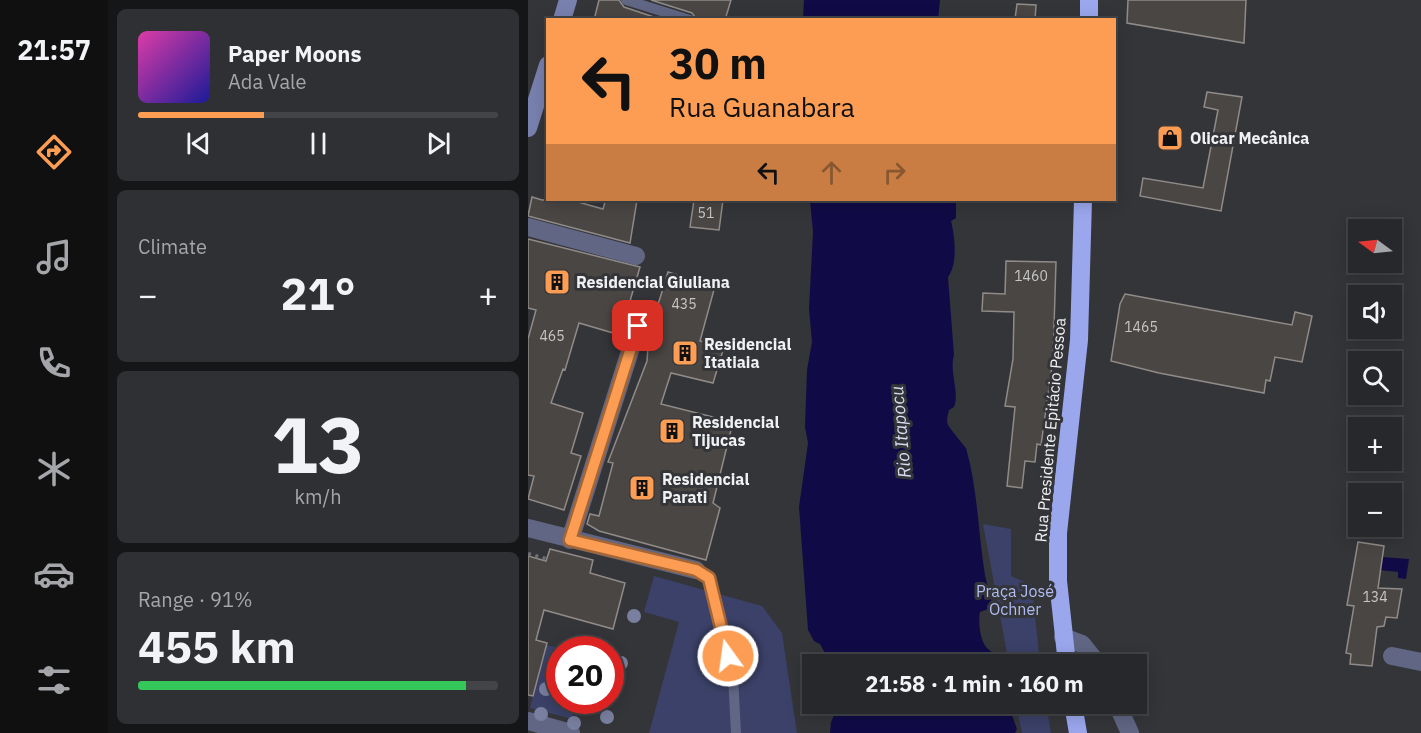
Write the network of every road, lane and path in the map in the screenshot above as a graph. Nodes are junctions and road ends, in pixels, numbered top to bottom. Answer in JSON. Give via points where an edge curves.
{"nodes":[{"id":1,"x":568,"y":0,"type":"edge"},
{"id":2,"x":626,"y":0,"type":"edge"},
{"id":3,"x":1089,"y":0,"type":"edge"},
{"id":4,"x":563,"y":18,"type":"edge"},
{"id":5,"x":684,"y":18,"type":"edge"},
{"id":6,"x":1089,"y":18,"type":"edge"},
{"id":7,"x":546,"y":78,"type":"edge"},
{"id":8,"x":541,"y":109,"type":"edge"},
{"id":9,"x":528,"y":128,"type":"edge"},
{"id":10,"x":1083,"y":201,"type":"edge"},
{"id":11,"x":528,"y":227,"type":"edge"},
{"id":12,"x":636,"y":256,"type":"dead end"},
{"id":13,"x":638,"y":326,"type":"dead end"},
{"id":14,"x":528,"y":528,"type":"edge"},
{"id":15,"x":570,"y":540,"type":"junction"},
{"id":16,"x":528,"y":554,"type":"edge"},
{"id":17,"x":547,"y":559,"type":"dead end"},
{"id":18,"x":696,"y":570,"type":"joint"},
{"id":19,"x":1063,"y":637,"type":"junction"},
{"id":20,"x":1066,"y":654,"type":"edge"},
{"id":21,"x":1090,"y":654,"type":"edge"},
{"id":22,"x":1392,"y":656,"type":"dead end"},
{"id":23,"x":1421,"y":663,"type":"edge"},
{"id":24,"x":1075,"y":714,"type":"edge"},
{"id":25,"x":1121,"y":714,"type":"edge"},
{"id":26,"x":528,"y":721,"type":"edge"},
{"id":27,"x":571,"y":733,"type":"edge"},
{"id":28,"x":736,"y":733,"type":"edge"},
{"id":29,"x":1078,"y":733,"type":"edge"},
{"id":30,"x":1130,"y":733,"type":"edge"}],
"edges":[{"from":1,"to":4,"type":"main road"},
{"from":2,"to":5,"type":"lane"},
{"from":3,"to":6,"type":"highway"},
{"from":7,"to":8,"type":"main road"},
{"from":8,"to":9,"type":"main road"},
{"from":10,"to":19,"type":"highway","name":"Rua Presidente Epitácio Pessoa","via":[[1079,340],[1058,533]]},
{"from":11,"to":12,"type":"street"},
{"from":13,"to":15,"type":"street"},
{"from":14,"to":15,"type":"street"},
{"from":15,"to":18,"type":"street"},
{"from":16,"to":17,"type":"path"},
{"from":18,"to":28,"type":"lane","via":[[709,578],[733,675]]},
{"from":19,"to":20,"type":"highway","name":"Rua Presidente Epitácio Pessoa"},
{"from":19,"to":21,"type":"street","via":[[1082,644]]},
{"from":22,"to":23,"type":"street"},
{"from":24,"to":29,"type":"highway"},
{"from":25,"to":30,"type":"street"},
{"from":26,"to":27,"type":"street"}]}
